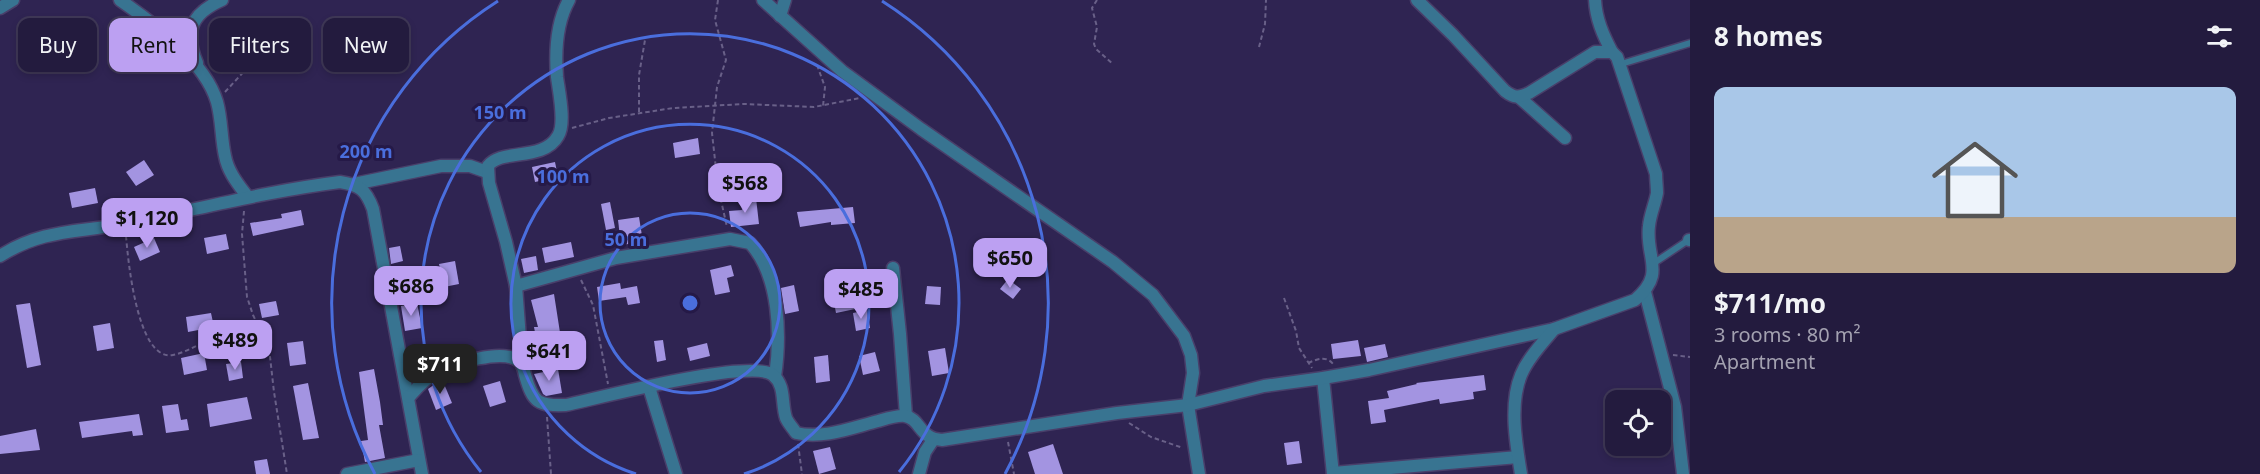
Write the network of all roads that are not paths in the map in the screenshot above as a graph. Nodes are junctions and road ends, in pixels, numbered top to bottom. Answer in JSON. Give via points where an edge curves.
{"nodes":[{"id":1,"x":13,"y":0,"type":"edge"},
{"id":2,"x":120,"y":0,"type":"edge"},
{"id":3,"x":222,"y":0,"type":"edge"},
{"id":4,"x":569,"y":0,"type":"edge"},
{"id":5,"x":763,"y":0,"type":"edge"},
{"id":6,"x":785,"y":0,"type":"edge"},
{"id":7,"x":1417,"y":0,"type":"edge"},
{"id":8,"x":1595,"y":0,"type":"edge"},
{"id":9,"x":0,"y":8,"type":"edge"},
{"id":10,"x":780,"y":16,"type":"junction"},
{"id":11,"x":1690,"y":43,"type":"edge"},
{"id":12,"x":1612,"y":52,"type":"junction"},
{"id":13,"x":1621,"y":64,"type":"junction"},
{"id":14,"x":199,"y":69,"type":"junction"},
{"id":15,"x":1520,"y":98,"type":"junction"},
{"id":16,"x":1565,"y":138,"type":"dead end"},
{"id":17,"x":487,"y":172,"type":"junction"},
{"id":18,"x":354,"y":184,"type":"junction"},
{"id":19,"x":247,"y":196,"type":"junction"},
{"id":20,"x":1690,"y":240,"type":"edge"},
{"id":21,"x":0,"y":256,"type":"edge"},
{"id":22,"x":1654,"y":263,"type":"junction"},
{"id":23,"x":893,"y":268,"type":"dead end"},
{"id":24,"x":516,"y":286,"type":"junction"},
{"id":25,"x":1645,"y":292,"type":"junction"},
{"id":26,"x":1554,"y":329,"type":"junction"},
{"id":27,"x":400,"y":354,"type":"junction"},
{"id":28,"x":522,"y":365,"type":"junction"},
{"id":29,"x":436,"y":373,"type":"junction"},
{"id":30,"x":775,"y":377,"type":"junction"},
{"id":31,"x":1323,"y":378,"type":"junction"},
{"id":32,"x":649,"y":387,"type":"junction"},
{"id":33,"x":409,"y":397,"type":"junction"},
{"id":34,"x":1188,"y":405,"type":"junction"},
{"id":35,"x":906,"y":416,"type":"junction"},
{"id":36,"x":933,"y":440,"type":"junction"},
{"id":37,"x":1518,"y":458,"type":"junction"},
{"id":38,"x":419,"y":460,"type":"junction"},
{"id":39,"x":1690,"y":470,"type":"edge"},
{"id":40,"x":347,"y":474,"type":"edge"},
{"id":41,"x":422,"y":474,"type":"edge"},
{"id":42,"x":676,"y":474,"type":"edge"},
{"id":43,"x":919,"y":474,"type":"edge"},
{"id":44,"x":1199,"y":474,"type":"edge"},
{"id":45,"x":1333,"y":474,"type":"edge"},
{"id":46,"x":1521,"y":474,"type":"edge"},
{"id":47,"x":1685,"y":474,"type":"edge"}],
"edges":[{"from":1,"to":9,"type":"street"},
{"from":2,"to":14,"type":"street"},
{"from":3,"to":14,"type":"street","via":[[203,11],[192,24],[189,36]]},
{"from":4,"to":17,"type":"street","via":[[560,20],[557,42],[561,131],[540,150],[490,162]]},
{"from":5,"to":10,"type":"street"},
{"from":6,"to":10,"type":"street"},
{"from":7,"to":15,"type":"street","via":[[1504,92]]},
{"from":8,"to":12,"type":"street"},
{"from":10,"to":34,"type":"street","via":[[842,71],[1113,262],[1153,295],[1184,336],[1191,355],[1193,372]]},
{"from":11,"to":13,"type":"lane"},
{"from":12,"to":13,"type":"street"},
{"from":12,"to":15,"type":"street","via":[[1595,52]]},
{"from":13,"to":22,"type":"street","via":[[1656,174],[1657,193],[1648,236]]},
{"from":14,"to":19,"type":"street","via":[[217,100],[225,158]]},
{"from":15,"to":16,"type":"street"},
{"from":17,"to":18,"type":"street","via":[[470,166],[441,166]]},
{"from":17,"to":24,"type":"street"},
{"from":18,"to":19,"type":"street","via":[[340,182]]},
{"from":18,"to":27,"type":"street","via":[[367,194],[373,209]]},
{"from":19,"to":21,"type":"street","via":[[124,224],[39,237]]},
{"from":20,"to":22,"type":"lane"},
{"from":22,"to":25,"type":"street","via":[[1653,278]]},
{"from":23,"to":35,"type":"street"},
{"from":24,"to":28,"type":"street"},
{"from":24,"to":30,"type":"street","via":[[616,258],[730,239],[750,243],[764,263],[778,321]]},
{"from":25,"to":26,"type":"street","via":[[1623,306]]},
{"from":25,"to":47,"type":"street","via":[[1675,407]]},
{"from":26,"to":31,"type":"street"},
{"from":26,"to":37,"type":"street","via":[[1530,357],[1515,394]]},
{"from":27,"to":29,"type":"street"},
{"from":27,"to":33,"type":"street"},
{"from":28,"to":29,"type":"street","via":[[509,357],[481,358]]},
{"from":28,"to":32,"type":"street","via":[[533,398],[546,406]]},
{"from":29,"to":33,"type":"street"},
{"from":30,"to":32,"type":"street","via":[[758,370],[730,372]]},
{"from":30,"to":35,"type":"street","via":[[781,387],[786,419],[796,433],[825,434]]},
{"from":31,"to":34,"type":"street","via":[[1264,386]]},
{"from":31,"to":45,"type":"street"},
{"from":32,"to":42,"type":"street"},
{"from":33,"to":38,"type":"street"},
{"from":34,"to":36,"type":"street"},
{"from":34,"to":44,"type":"street"},
{"from":35,"to":36,"type":"street"},
{"from":36,"to":43,"type":"street"},
{"from":37,"to":45,"type":"street"},
{"from":37,"to":46,"type":"street"},
{"from":38,"to":40,"type":"street"},
{"from":38,"to":41,"type":"street"},
{"from":39,"to":47,"type":"street"}]}
